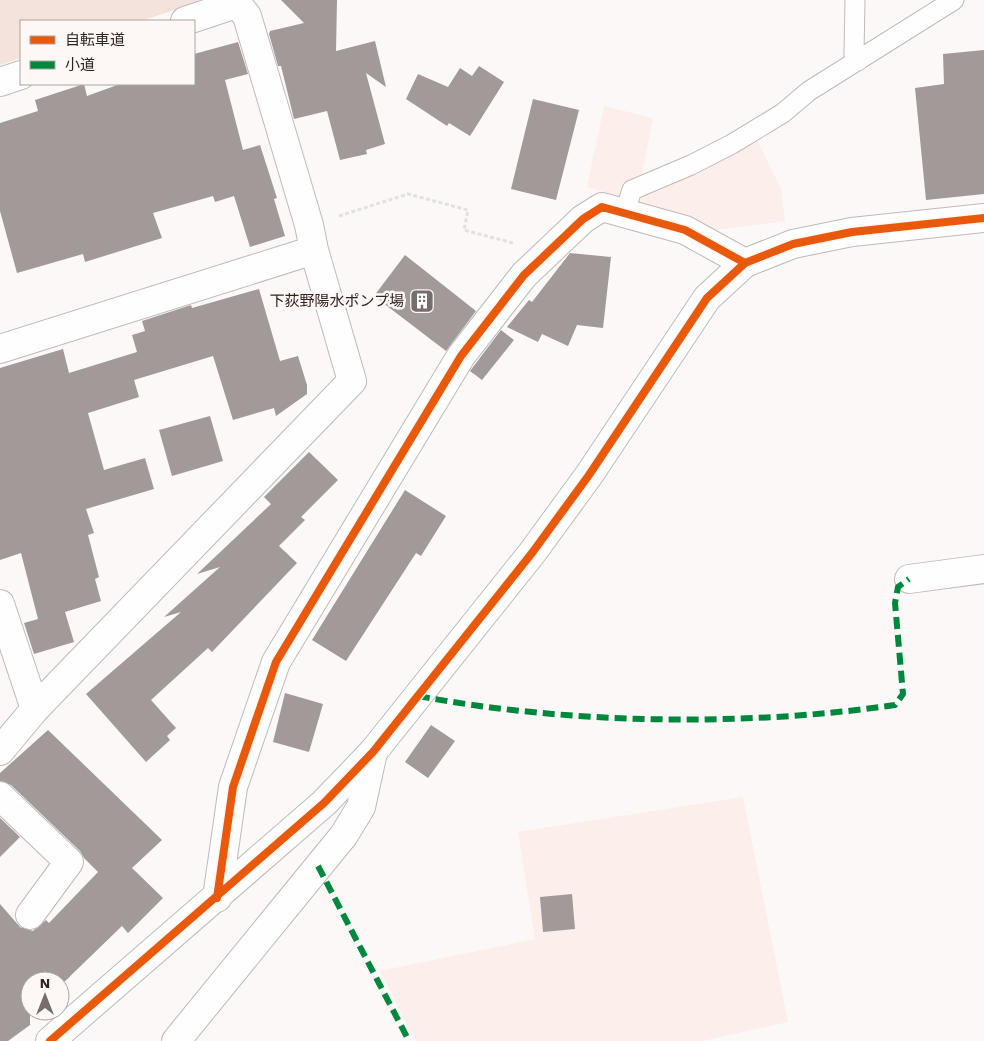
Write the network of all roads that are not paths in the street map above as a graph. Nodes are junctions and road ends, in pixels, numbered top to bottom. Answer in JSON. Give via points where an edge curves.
{"nodes":[{"id":1,"x":855,"y":0,"type":"edge"},
{"id":2,"x":954,"y":0,"type":"edge"},
{"id":3,"x":235,"y":2,"type":"edge"},
{"id":4,"x":188,"y":20,"type":"edge"},
{"id":5,"x":858,"y":61,"type":"junction"},
{"id":6,"x":20,"y":75,"type":"edge"},
{"id":7,"x":0,"y":82,"type":"edge"},
{"id":8,"x":625,"y":211,"type":"junction"},
{"id":9,"x":984,"y":218,"type":"edge"},
{"id":10,"x":314,"y":250,"type":"junction"},
{"id":11,"x":745,"y":263,"type":"junction"},
{"id":12,"x":0,"y":349,"type":"edge"},
{"id":13,"x":984,"y":570,"type":"edge"},
{"id":14,"x":910,"y":579,"type":"dead end"},
{"id":15,"x":0,"y":604,"type":"edge"},
{"id":16,"x":36,"y":709,"type":"junction"},
{"id":17,"x":0,"y":751,"type":"edge"},
{"id":18,"x":373,"y":752,"type":"junction"},
{"id":19,"x":0,"y":796,"type":"edge"},
{"id":20,"x":217,"y":898,"type":"junction"},
{"id":21,"x":30,"y":915,"type":"dead end"},
{"id":22,"x":50,"y":1041,"type":"edge"},
{"id":23,"x":176,"y":1041,"type":"edge"}],
"edges":[{"from":1,"to":5,"type":"lane","via":[[854,54]]},
{"from":2,"to":5,"type":"lane"},
{"from":3,"to":4,"type":"street"},
{"from":3,"to":10,"type":"street","via":[[247,16]]},
{"from":5,"to":8,"type":"lane","via":[[732,144],[632,190]]},
{"from":6,"to":7,"type":"street"},
{"from":8,"to":11,"type":"street","via":[[685,230]]},
{"from":8,"to":20,"type":"street","via":[[602,207],[583,219],[524,275],[462,356],[276,662],[233,787]]},
{"from":9,"to":11,"type":"street","via":[[852,232],[793,244]]},
{"from":10,"to":12,"type":"street"},
{"from":10,"to":16,"type":"street","via":[[352,382]]},
{"from":11,"to":18,"type":"street","via":[[707,298],[532,553]]},
{"from":13,"to":14,"type":"street"},
{"from":15,"to":16,"type":"street"},
{"from":16,"to":17,"type":"street"},
{"from":18,"to":20,"type":"street","via":[[324,803]]},
{"from":18,"to":23,"type":"street","via":[[361,807],[344,835]]},
{"from":19,"to":21,"type":"street","via":[[69,862]]},
{"from":20,"to":22,"type":"street"}]}
